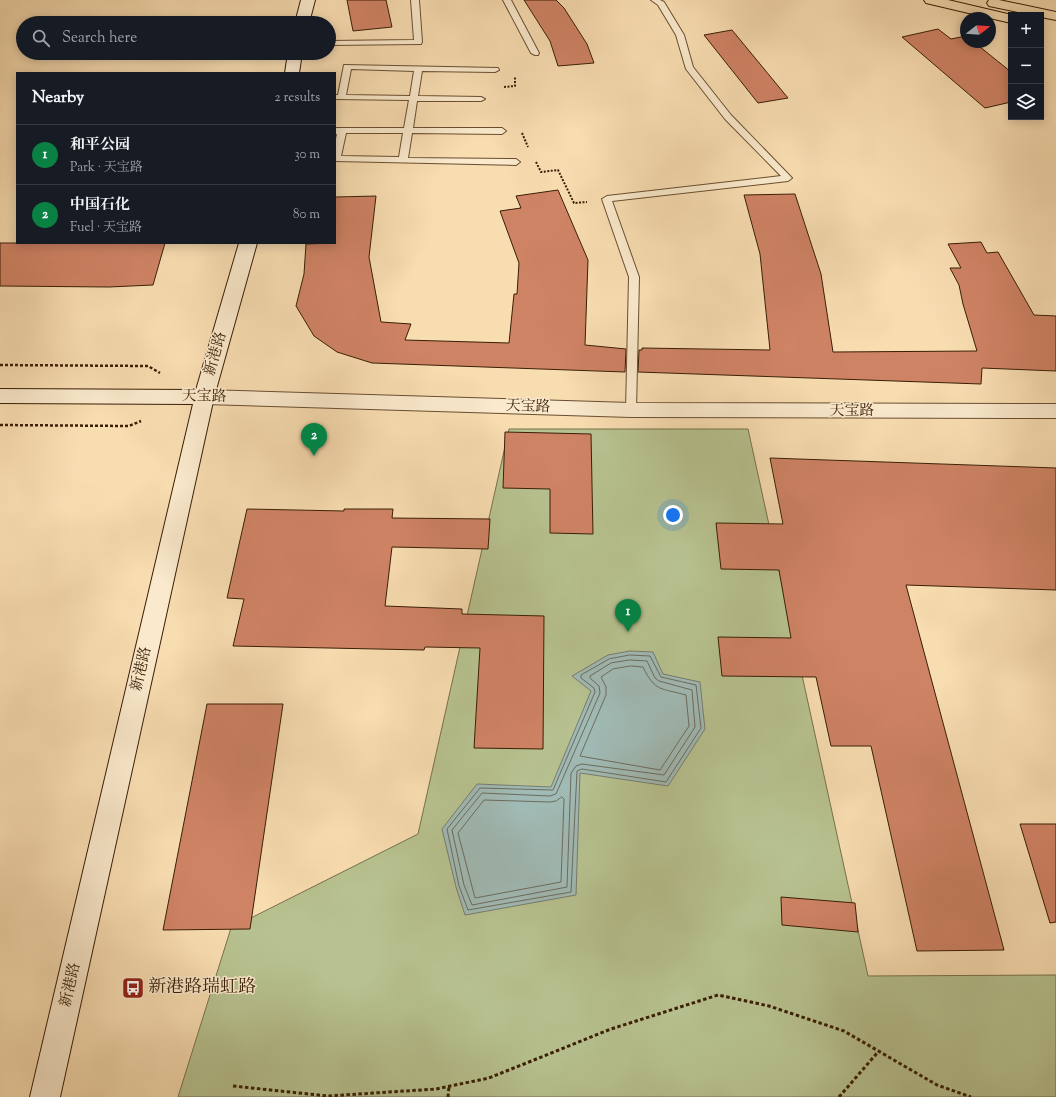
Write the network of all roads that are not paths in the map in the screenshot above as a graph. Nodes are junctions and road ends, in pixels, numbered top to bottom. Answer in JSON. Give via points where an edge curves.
{"nodes":[{"id":1,"x":308,"y":0,"type":"edge"},
{"id":2,"x":415,"y":0,"type":"edge"},
{"id":3,"x":506,"y":0,"type":"edge"},
{"id":4,"x":655,"y":0,"type":"edge"},
{"id":5,"x":930,"y":0,"type":"edge"},
{"id":6,"x":981,"y":0,"type":"edge"},
{"id":7,"x":1038,"y":0,"type":"edge"},
{"id":8,"x":1056,"y":4,"type":"edge"},
{"id":9,"x":304,"y":16,"type":"edge"},
{"id":10,"x":1056,"y":16,"type":"edge"},
{"id":11,"x":1008,"y":18,"type":"edge"},
{"id":12,"x":1044,"y":27,"type":"edge"},
{"id":13,"x":1056,"y":29,"type":"edge"},
{"id":14,"x":336,"y":43,"type":"edge"},
{"id":15,"x":535,"y":53,"type":"dead end"},
{"id":16,"x":293,"y":60,"type":"edge"},
{"id":17,"x":418,"y":69,"type":"junction"},
{"id":18,"x":495,"y":70,"type":"dead end"},
{"id":19,"x":292,"y":72,"type":"edge"},
{"id":20,"x":338,"y":97,"type":"edge"},
{"id":21,"x":412,"y":98,"type":"junction"},
{"id":22,"x":481,"y":98,"type":"dead end"},
{"id":23,"x":408,"y":130,"type":"junction"},
{"id":24,"x":339,"y":131,"type":"edge"},
{"id":25,"x":502,"y":131,"type":"dead end"},
{"id":26,"x":403,"y":160,"type":"junction"},
{"id":27,"x":516,"y":162,"type":"dead end"},
{"id":28,"x":248,"y":244,"type":"edge"},
{"id":29,"x":0,"y":396,"type":"edge"},
{"id":30,"x":204,"y":397,"type":"junction"},
{"id":31,"x":631,"y":410,"type":"junction"},
{"id":32,"x":1056,"y":411,"type":"edge"},
{"id":33,"x":45,"y":1097,"type":"edge"}],
"edges":[{"from":1,"to":9,"type":"street"},
{"from":2,"to":14,"type":"lane","via":[[418,42]]},
{"from":3,"to":15,"type":"lane"},
{"from":4,"to":31,"type":"lane","via":[[661,4],[680,35],[689,68],[728,117],[788,178],[607,199],[634,277]]},
{"from":5,"to":11,"type":"main road"},
{"from":6,"to":10,"type":"main road"},
{"from":7,"to":8,"type":"main road"},
{"from":12,"to":13,"type":"main road"},
{"from":16,"to":19,"type":"street"},
{"from":17,"to":18,"type":"lane"},
{"from":17,"to":20,"type":"lane","via":[[347,67]]},
{"from":17,"to":21,"type":"lane"},
{"from":20,"to":21,"type":"lane"},
{"from":21,"to":22,"type":"lane"},
{"from":21,"to":23,"type":"lane"},
{"from":23,"to":24,"type":"lane"},
{"from":23,"to":25,"type":"lane"},
{"from":23,"to":26,"type":"lane"},
{"from":24,"to":26,"type":"lane","via":[[336,159]]},
{"from":26,"to":27,"type":"lane"},
{"from":28,"to":30,"type":"street","name":"新港路"},
{"from":29,"to":30,"type":"street","name":"天宝路"},
{"from":30,"to":31,"type":"street","name":"天宝路"},
{"from":30,"to":33,"type":"street","name":"新港路"},
{"from":31,"to":32,"type":"street","name":"天宝路"}]}
